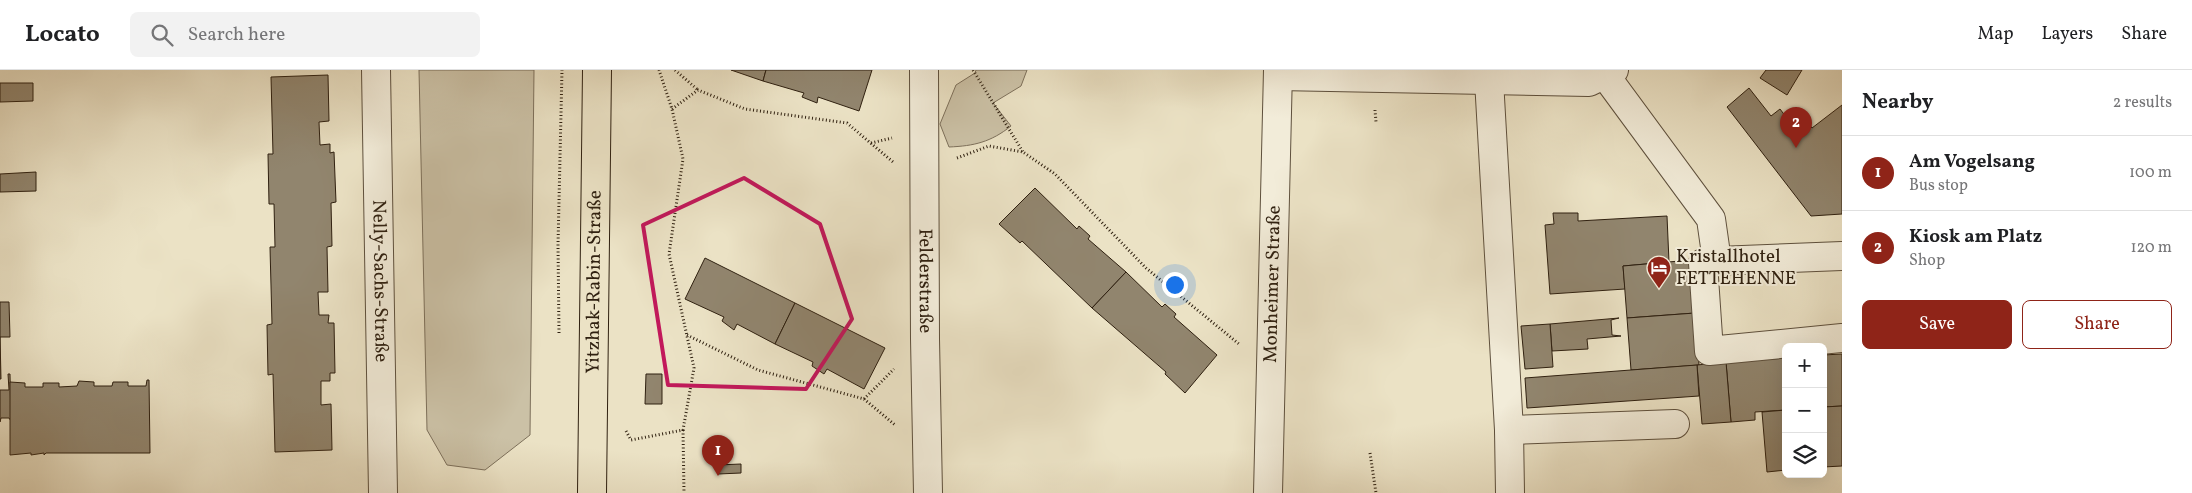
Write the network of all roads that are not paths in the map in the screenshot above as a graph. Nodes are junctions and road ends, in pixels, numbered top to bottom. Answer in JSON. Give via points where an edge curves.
{"nodes":[{"id":1,"x":376,"y":70,"type":"edge"},
{"id":2,"x":597,"y":70,"type":"edge"},
{"id":3,"x":924,"y":70,"type":"edge"},
{"id":4,"x":1609,"y":72,"type":"edge"},
{"id":5,"x":1278,"y":73,"type":"edge"},
{"id":6,"x":1489,"y":80,"type":"junction"},
{"id":7,"x":1842,"y":256,"type":"edge"},
{"id":8,"x":1717,"y":261,"type":"junction"},
{"id":9,"x":1842,"y":338,"type":"edge"},
{"id":10,"x":1675,"y":424,"type":"dead end"},
{"id":11,"x":1509,"y":430,"type":"junction"},
{"id":12,"x":383,"y":493,"type":"edge"},
{"id":13,"x":592,"y":493,"type":"edge"},
{"id":14,"x":928,"y":493,"type":"edge"},
{"id":15,"x":1268,"y":493,"type":"edge"},
{"id":16,"x":1510,"y":493,"type":"edge"}],
"edges":[{"from":1,"to":12,"type":"street","name":"Nelly-Sachs-Straße"},
{"from":2,"to":13,"type":"main road","name":"Yitzhak-Rabin-Straße"},
{"from":3,"to":14,"type":"street","name":"Felderstraße"},
{"from":4,"to":6,"type":"street","name":"Monheimer Straße","via":[[1590,82]]},
{"from":4,"to":8,"type":"street","via":[[1711,219]]},
{"from":5,"to":6,"type":"street","name":"Monheimer Straße"},
{"from":5,"to":15,"type":"street","name":"Monheimer Straße"},
{"from":6,"to":11,"type":"street"},
{"from":7,"to":8,"type":"street"},
{"from":8,"to":9,"type":"street","via":[[1704,263],[1708,351]]},
{"from":10,"to":11,"type":"street"},
{"from":11,"to":16,"type":"street"}]}
